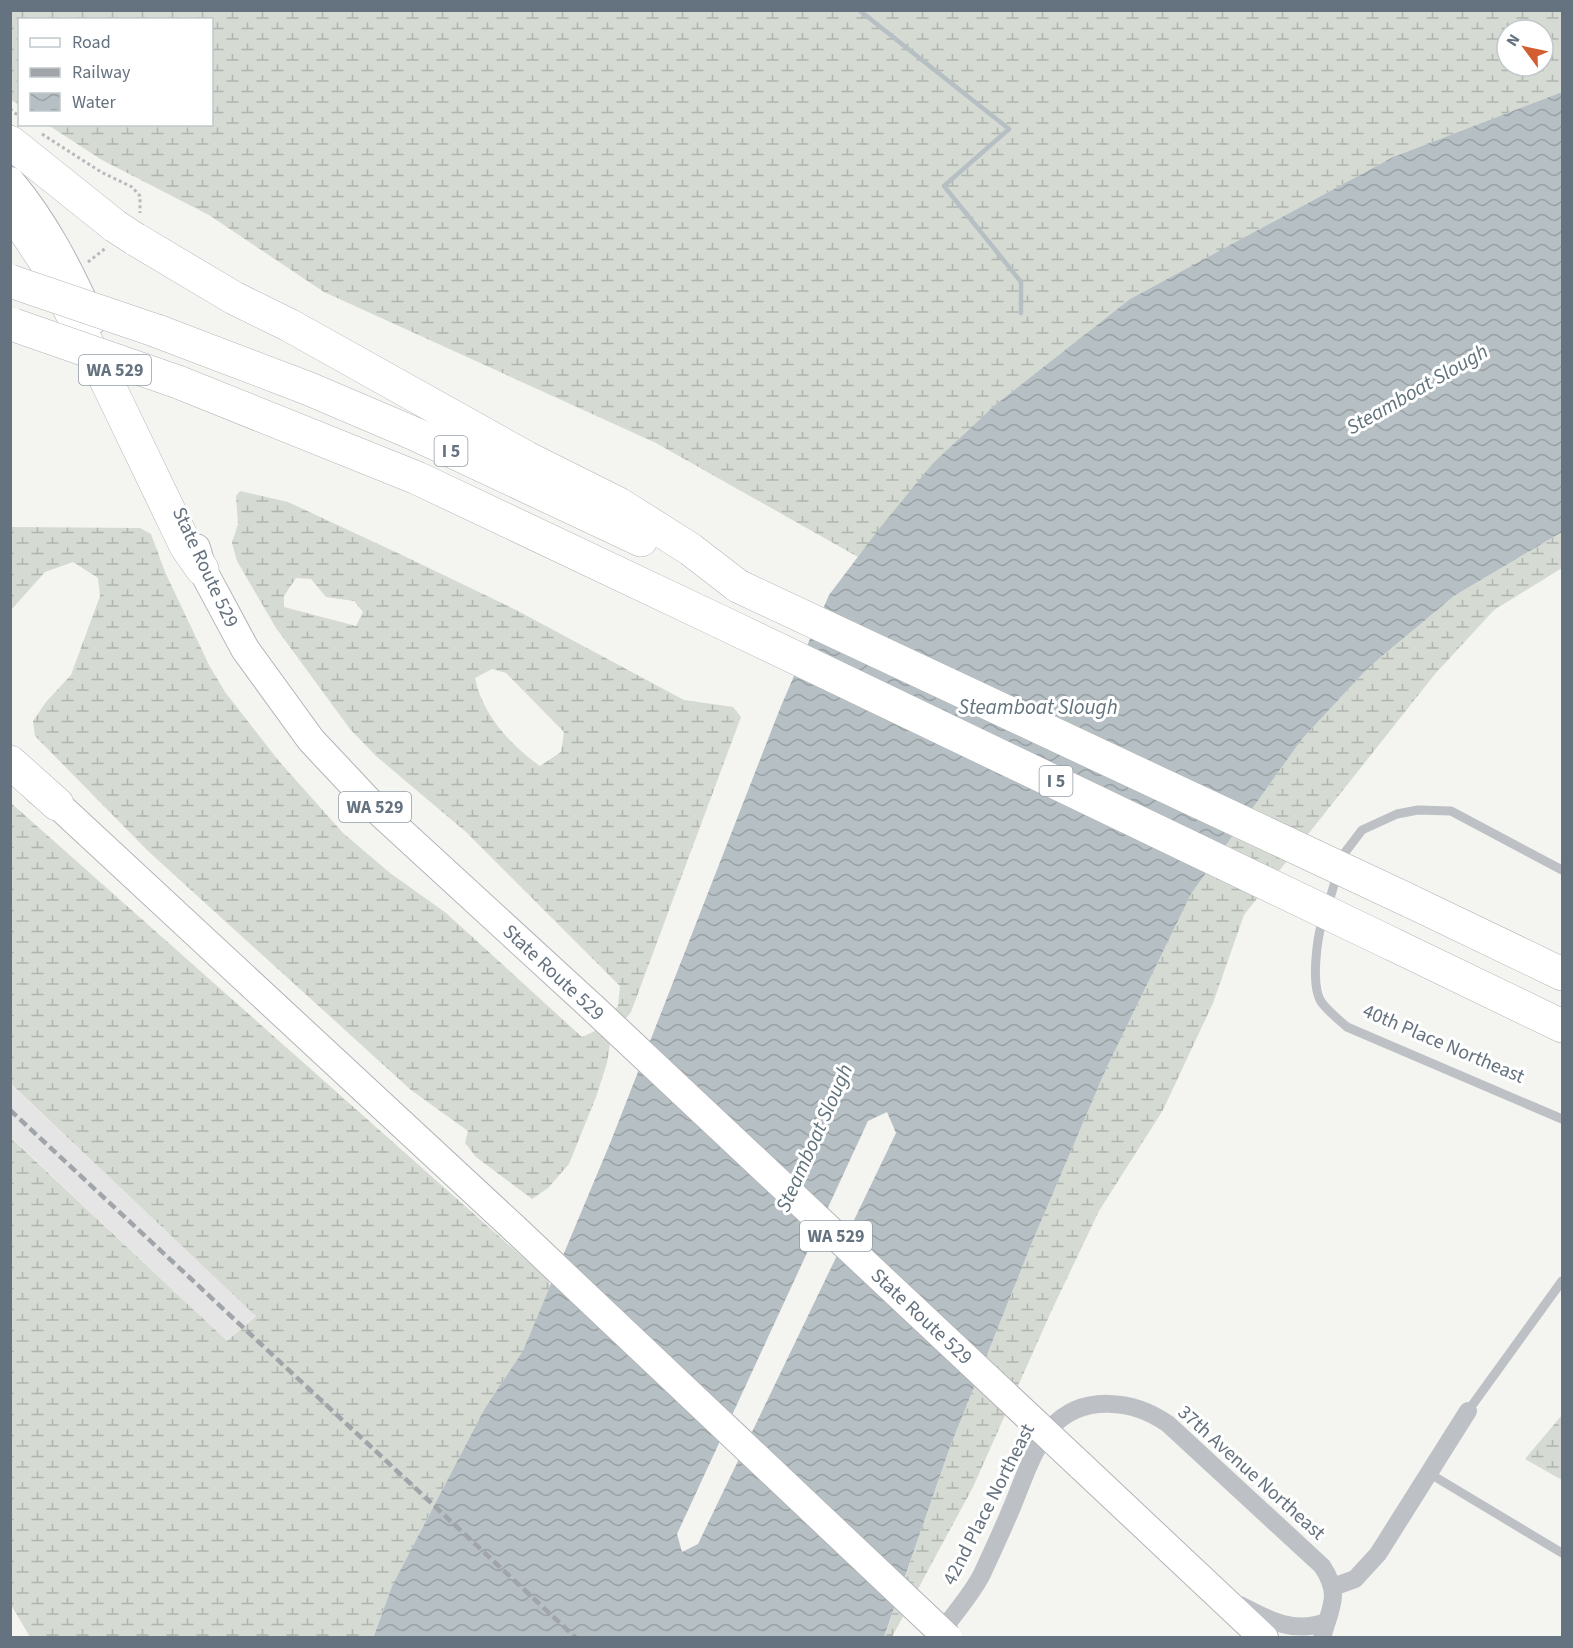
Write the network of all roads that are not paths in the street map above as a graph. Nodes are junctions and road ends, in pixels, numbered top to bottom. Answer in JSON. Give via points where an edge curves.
{"nodes":[{"id":1,"x":10,"y":142,"type":"edge"},
{"id":2,"x":10,"y":181,"type":"edge"},
{"id":3,"x":10,"y":208,"type":"edge"},
{"id":4,"x":10,"y":280,"type":"edge"},
{"id":5,"x":12,"y":324,"type":"edge"},
{"id":6,"x":202,"y":569,"type":"junction"},
{"id":7,"x":738,"y":586,"type":"junction"},
{"id":8,"x":10,"y":762,"type":"edge"},
{"id":9,"x":10,"y":771,"type":"edge"},
{"id":10,"x":57,"y":804,"type":"junction"},
{"id":11,"x":1563,"y":870,"type":"edge"},
{"id":12,"x":1563,"y":974,"type":"edge"},
{"id":13,"x":1563,"y":1026,"type":"edge"},
{"id":14,"x":1563,"y":1119,"type":"edge"},
{"id":15,"x":1563,"y":1281,"type":"edge"},
{"id":16,"x":1092,"y":1405,"type":"joint"},
{"id":17,"x":1468,"y":1411,"type":"joint"},
{"id":18,"x":1427,"y":1472,"type":"junction"},
{"id":19,"x":1563,"y":1553,"type":"edge"},
{"id":20,"x":1333,"y":1587,"type":"junction"},
{"id":21,"x":1217,"y":1593,"type":"junction"},
{"id":22,"x":1324,"y":1630,"type":"edge"},
{"id":23,"x":937,"y":1638,"type":"edge"},
{"id":24,"x":948,"y":1638,"type":"edge"},
{"id":25,"x":1264,"y":1638,"type":"edge"}],
"edges":[{"from":1,"to":7,"type":"highway","via":[[125,232],[234,298],[619,504],[690,549]]},
{"from":2,"to":6,"type":"main road","name":"State Route 529","number":"WA 529","via":[[35,211],[63,256],[195,542]]},
{"from":3,"to":6,"type":"highway","via":[[45,261],[186,546]]},
{"from":4,"to":7,"type":"highway","number":"I 5","bridge":true,"via":[[306,388],[415,434]]},
{"from":5,"to":13,"type":"highway","number":"I 5","bridge":true,"via":[[178,382],[417,478]]},
{"from":6,"to":21,"type":"main road","name":"State Route 529","number":"WA 529","bridge":true,"via":[[245,649],[311,740],[374,806]]},
{"from":7,"to":12,"type":"highway","number":"I 5","bridge":true},
{"from":8,"to":10,"type":"highway"},
{"from":9,"to":10,"type":"main road"},
{"from":10,"to":24,"type":"main road","bridge":true},
{"from":11,"to":14,"type":"lane","name":"40th Place Northeast","via":[[1451,811],[1397,814],[1362,830],[1343,855],[1318,935],[1315,967],[1321,1002],[1347,1027]]},
{"from":15,"to":17,"type":"lane"},
{"from":16,"to":20,"type":"street","name":"37th Avenue Northeast","via":[[1119,1403],[1137,1407],[1168,1424],[1322,1566]]},
{"from":16,"to":23,"type":"street","name":"42nd Place Northeast","via":[[1066,1416],[1051,1428],[1031,1461],[980,1577]]},
{"from":17,"to":18,"type":"street"},
{"from":18,"to":19,"type":"lane"},
{"from":18,"to":20,"type":"street","via":[[1378,1554],[1355,1579]]},
{"from":20,"to":22,"type":"street","via":[[1334,1598]]},
{"from":21,"to":22,"type":"street","via":[[1280,1625]]},
{"from":21,"to":25,"type":"main road","name":"State Route 529","number":"WA 529"}]}
